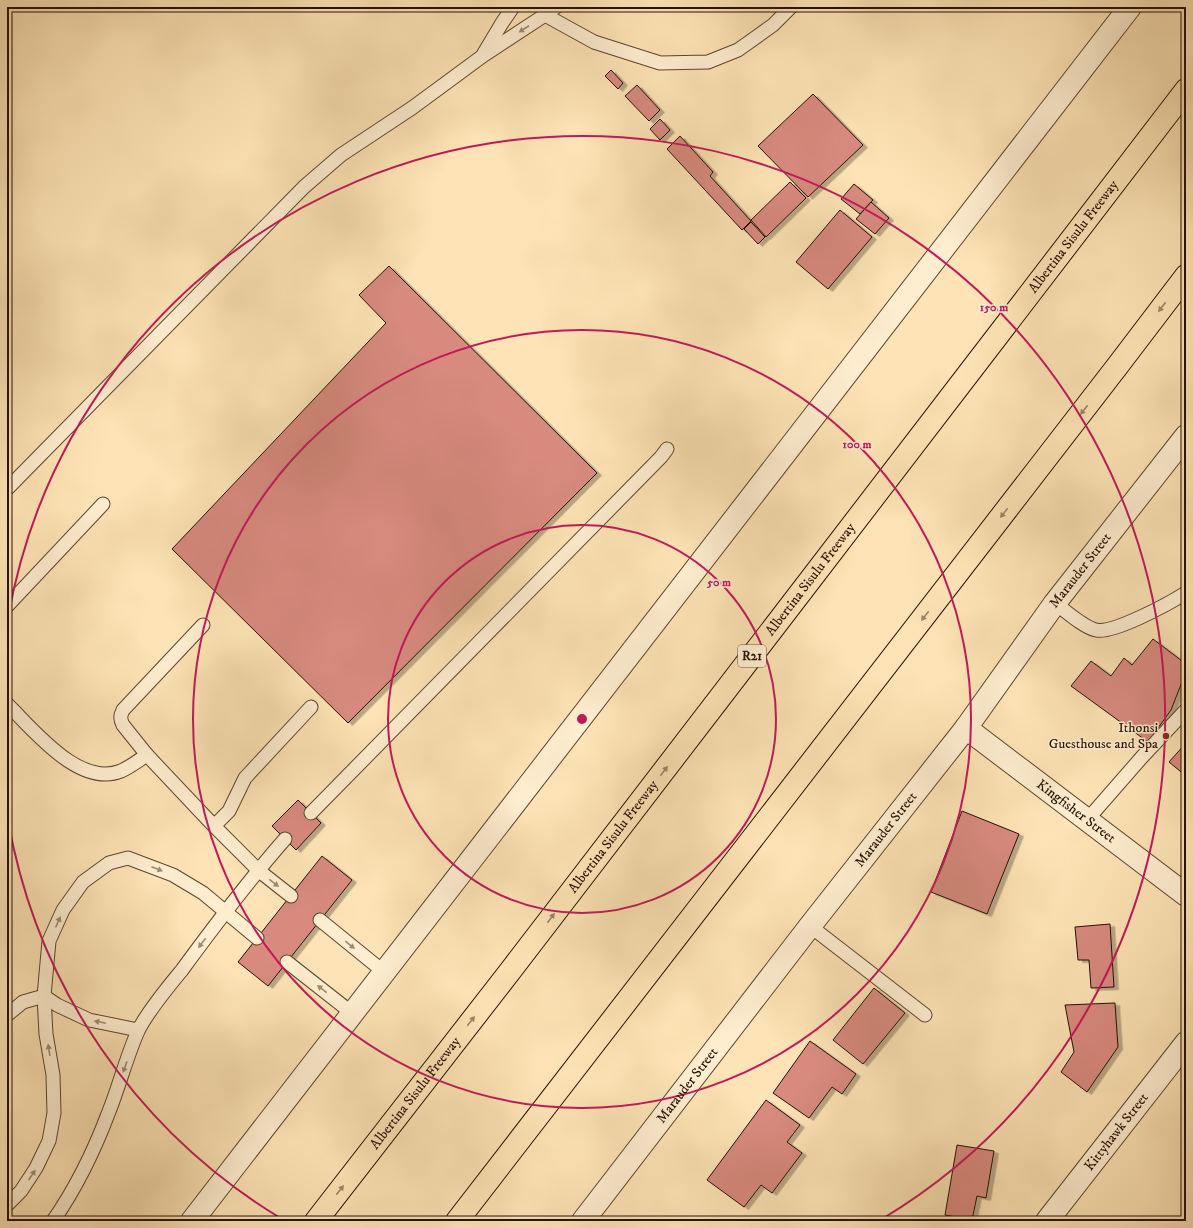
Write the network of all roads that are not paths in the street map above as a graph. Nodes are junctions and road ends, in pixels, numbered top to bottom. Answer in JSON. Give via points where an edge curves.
{"nodes":[{"id":1,"x":513,"y":7,"type":"edge"},
{"id":2,"x":556,"y":7,"type":"edge"},
{"id":3,"x":791,"y":7,"type":"edge"},
{"id":4,"x":1130,"y":7,"type":"edge"},
{"id":5,"x":545,"y":15,"type":"junction"},
{"id":6,"x":484,"y":55,"type":"junction"},
{"id":7,"x":1186,"y":90,"type":"edge"},
{"id":8,"x":1186,"y":276,"type":"edge"},
{"id":9,"x":1186,"y":436,"type":"edge"},
{"id":10,"x":667,"y":449,"type":"dead end"},
{"id":11,"x":7,"y":489,"type":"edge"},
{"id":12,"x":103,"y":504,"type":"dead end"},
{"id":13,"x":1184,"y":594,"type":"dead end"},
{"id":14,"x":1055,"y":603,"type":"junction"},
{"id":15,"x":7,"y":606,"type":"edge"},
{"id":16,"x":203,"y":625,"type":"dead end"},
{"id":17,"x":7,"y":704,"type":"edge"},
{"id":18,"x":311,"y":707,"type":"dead end"},
{"id":19,"x":1186,"y":710,"type":"edge"},
{"id":20,"x":966,"y":728,"type":"junction"},
{"id":21,"x":147,"y":755,"type":"junction"},
{"id":22,"x":311,"y":813,"type":"dead end"},
{"id":23,"x":1087,"y":820,"type":"junction"},
{"id":24,"x":214,"y":826,"type":"junction"},
{"id":25,"x":285,"y":839,"type":"dead end"},
{"id":26,"x":258,"y":870,"type":"junction"},
{"id":27,"x":1186,"y":895,"type":"edge"},
{"id":28,"x":291,"y":896,"type":"dead end"},
{"id":29,"x":225,"y":912,"type":"junction"},
{"id":30,"x":320,"y":920,"type":"dead end"},
{"id":31,"x":810,"y":926,"type":"junction"},
{"id":32,"x":257,"y":938,"type":"dead end"},
{"id":33,"x":287,"y":962,"type":"dead end"},
{"id":34,"x":384,"y":972,"type":"junction"},
{"id":35,"x":44,"y":996,"type":"junction"},
{"id":36,"x":352,"y":1013,"type":"junction"},
{"id":37,"x":7,"y":1015,"type":"edge"},
{"id":38,"x":925,"y":1015,"type":"dead end"},
{"id":39,"x":138,"y":1030,"type":"junction"},
{"id":40,"x":1186,"y":1043,"type":"edge"},
{"id":41,"x":7,"y":1204,"type":"edge"},
{"id":42,"x":53,"y":1221,"type":"edge"},
{"id":43,"x":192,"y":1221,"type":"edge"},
{"id":44,"x":316,"y":1221,"type":"edge"},
{"id":45,"x":457,"y":1221,"type":"edge"},
{"id":46,"x":583,"y":1221,"type":"edge"},
{"id":47,"x":1047,"y":1221,"type":"edge"}],
"edges":[{"from":1,"to":6,"type":"lane"},
{"from":2,"to":5,"type":"lane"},
{"from":3,"to":5,"type":"lane","via":[[774,25],[738,50],[708,62],[660,63],[594,42]]},
{"from":4,"to":34,"type":"street"},
{"from":5,"to":6,"type":"lane","one_way":true},
{"from":6,"to":11,"type":"lane","via":[[412,108],[341,155],[304,187]]},
{"from":44,"to":7,"type":"highway","name":"Albertina Sisulu Freeway","number":"R21","one_way":true},
{"from":8,"to":45,"type":"highway","one_way":true},
{"from":9,"to":14,"type":"street","name":"Marauder Street"},
{"from":10,"to":22,"type":"lane"},
{"from":12,"to":15,"type":"lane"},
{"from":13,"to":14,"type":"lane","via":[[1154,611],[1102,631],[1087,626]]},
{"from":14,"to":20,"type":"street","name":"Marauder Street"},
{"from":16,"to":21,"type":"lane","via":[[120,715],[123,725]]},
{"from":17,"to":21,"type":"lane","via":[[60,756],[74,766],[93,773],[120,772]]},
{"from":18,"to":24,"type":"lane","via":[[245,778],[229,811]]},
{"from":19,"to":23,"type":"lane"},
{"from":20,"to":23,"type":"street","name":"Kingfisher Street"},
{"from":20,"to":31,"type":"street","name":"Marauder Street"},
{"from":21,"to":24,"type":"lane"},
{"from":23,"to":27,"type":"street","name":"Kingfisher Street"},
{"from":24,"to":26,"type":"lane"},
{"from":25,"to":26,"type":"lane"},
{"from":26,"to":28,"type":"lane","one_way":true},
{"from":26,"to":29,"type":"lane"},
{"from":29,"to":32,"type":"lane"},
{"from":35,"to":29,"type":"lane","one_way":true,"via":[[49,941],[63,910],[83,882],[109,864],[128,858],[174,875],[203,893]]},
{"from":29,"to":39,"type":"lane","one_way":true},
{"from":30,"to":34,"type":"lane","one_way":true},
{"from":31,"to":38,"type":"lane"},
{"from":31,"to":46,"type":"street","name":"Marauder Street"},
{"from":36,"to":33,"type":"lane","one_way":true},
{"from":34,"to":36,"type":"street"},
{"from":35,"to":37,"type":"lane","via":[[22,1002]]},
{"from":39,"to":35,"type":"lane","one_way":true,"via":[[89,1020]]},
{"from":41,"to":35,"type":"lane","one_way":true,"via":[[21,1191],[36,1168],[49,1141],[54,1114],[53,1075],[46,1034]]},
{"from":36,"to":43,"type":"street"},
{"from":39,"to":42,"type":"lane","one_way":true,"via":[[95,1145]]},
{"from":40,"to":47,"type":"street","name":"Kittyhawk Street"}]}
